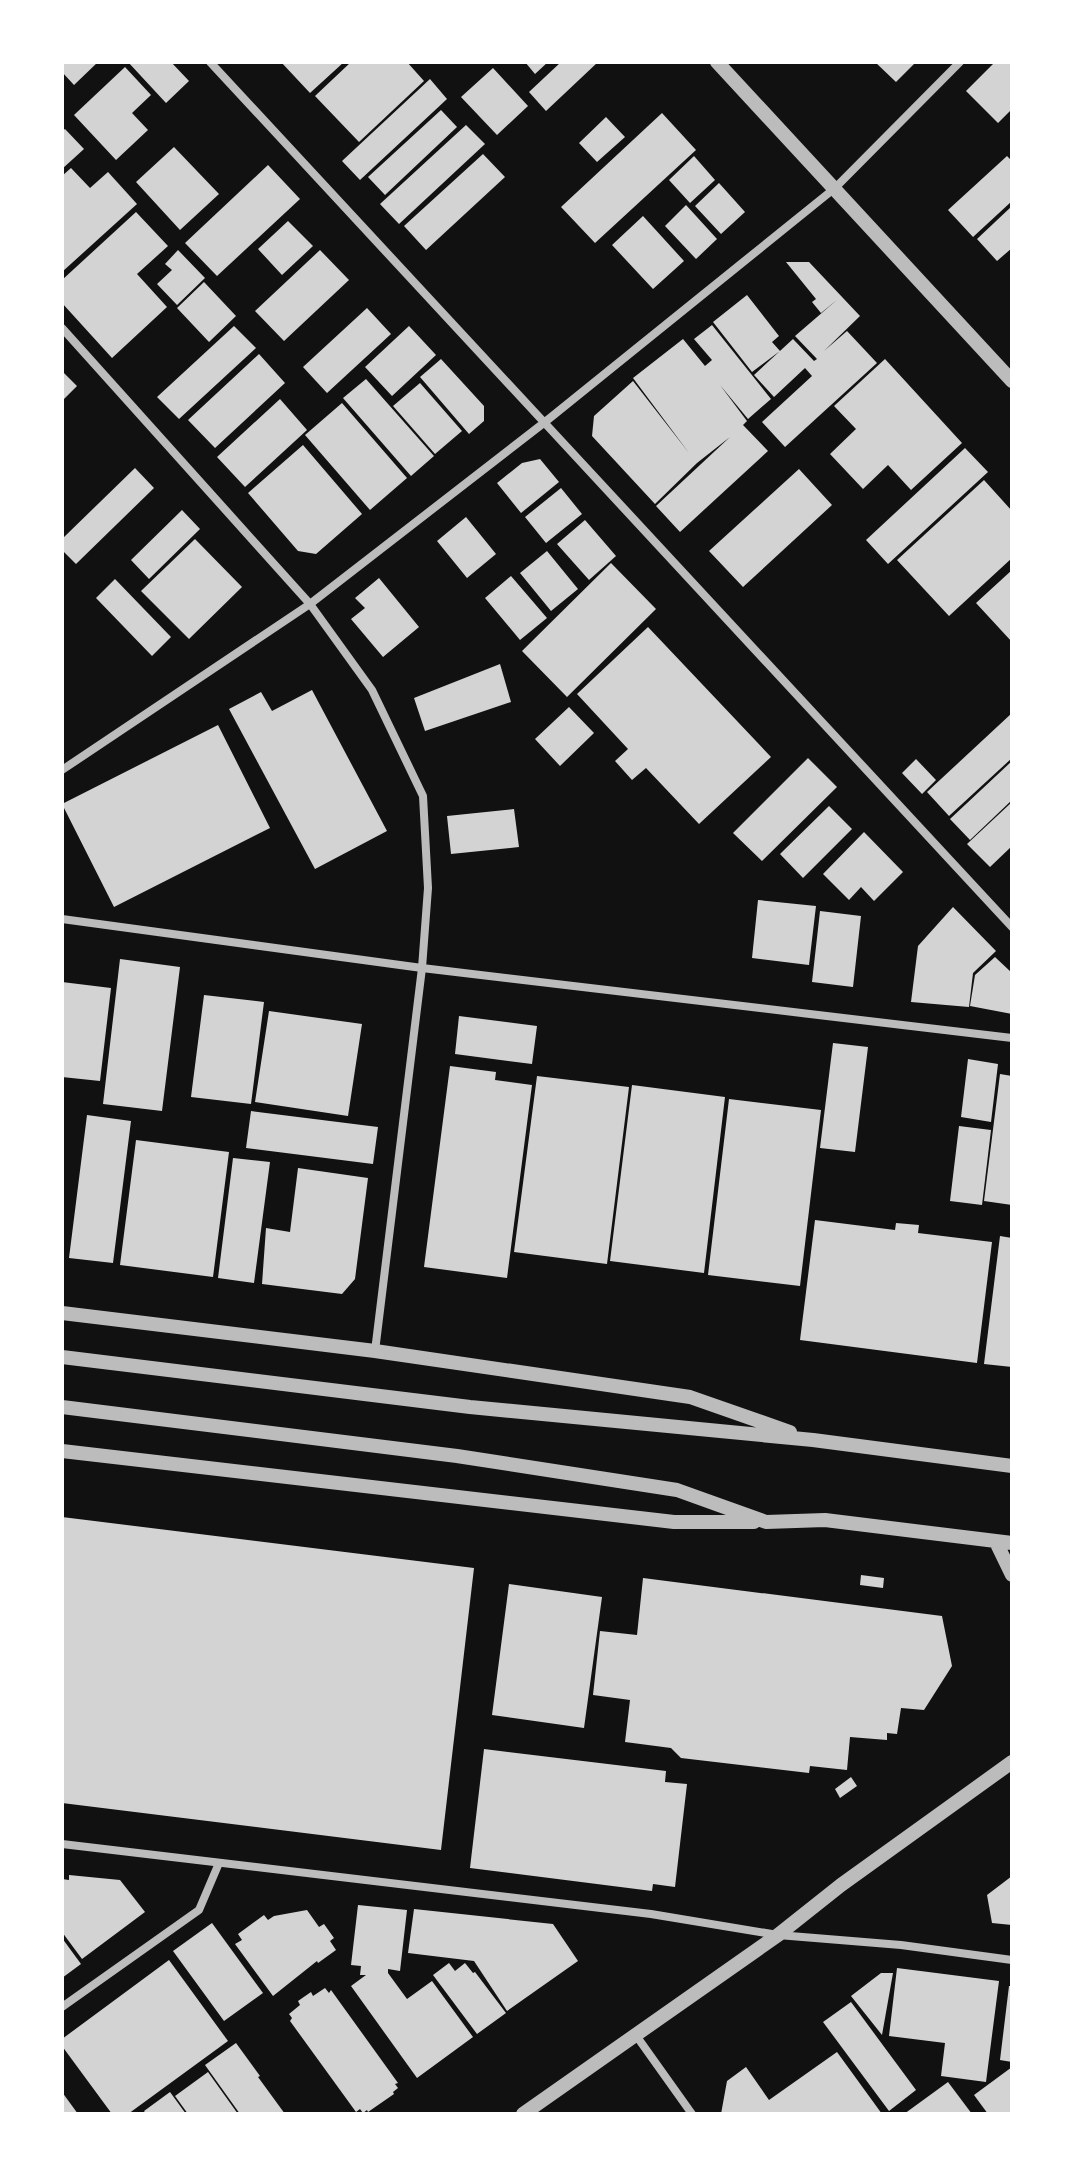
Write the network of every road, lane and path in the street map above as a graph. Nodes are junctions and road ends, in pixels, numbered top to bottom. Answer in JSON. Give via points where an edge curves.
{"nodes":[{"id":1,"x":210,"y":62,"type":"edge"},
{"id":2,"x":717,"y":62,"type":"edge"},
{"id":3,"x":960,"y":62,"type":"edge"},
{"id":4,"x":835,"y":188,"type":"junction"},
{"id":5,"x":62,"y":328,"type":"edge"},
{"id":6,"x":1012,"y":381,"type":"edge"},
{"id":7,"x":545,"y":422,"type":"junction"},
{"id":8,"x":310,"y":604,"type":"junction"},
{"id":9,"x":62,"y":770,"type":"edge"},
{"id":10,"x":62,"y":919,"type":"edge"},
{"id":11,"x":1012,"y":927,"type":"edge"},
{"id":12,"x":422,"y":968,"type":"junction"},
{"id":13,"x":1012,"y":1038,"type":"edge"},
{"id":14,"x":62,"y":1313,"type":"edge"},
{"id":15,"x":375,"y":1351,"type":"junction"},
{"id":16,"x":62,"y":1357,"type":"edge"},
{"id":17,"x":62,"y":1407,"type":"edge"},
{"id":18,"x":813,"y":1440,"type":"junction"},
{"id":19,"x":62,"y":1451,"type":"edge"},
{"id":20,"x":1012,"y":1466,"type":"edge"},
{"id":21,"x":766,"y":1522,"type":"junction"},
{"id":22,"x":996,"y":1542,"type":"junction"},
{"id":23,"x":1012,"y":1543,"type":"edge"},
{"id":24,"x":1012,"y":1575,"type":"edge"},
{"id":25,"x":1012,"y":1762,"type":"edge"},
{"id":26,"x":62,"y":1844,"type":"edge"},
{"id":27,"x":219,"y":1863,"type":"junction"},
{"id":28,"x":778,"y":1935,"type":"junction"},
{"id":29,"x":1012,"y":1960,"type":"edge"},
{"id":30,"x":62,"y":2007,"type":"edge"},
{"id":31,"x":635,"y":2033,"type":"junction"},
{"id":32,"x":523,"y":2114,"type":"edge"},
{"id":33,"x":692,"y":2114,"type":"edge"}],
"edges":[{"from":1,"to":7,"type":"street"},
{"from":2,"to":4,"type":"street"},
{"from":3,"to":4,"type":"street"},
{"from":4,"to":6,"type":"street"},
{"from":4,"to":7,"type":"street"},
{"from":5,"to":8,"type":"street"},
{"from":7,"to":8,"type":"street"},
{"from":7,"to":11,"type":"street"},
{"from":8,"to":9,"type":"street"},
{"from":8,"to":12,"type":"street","via":[[372,690],[423,796],[428,888]]},
{"from":10,"to":12,"type":"street"},
{"from":12,"to":13,"type":"street"},
{"from":12,"to":15,"type":"street"},
{"from":14,"to":15,"type":"street"},
{"from":15,"to":18,"type":"street","via":[[690,1397]]},
{"from":16,"to":18,"type":"street","via":[[470,1407]]},
{"from":17,"to":21,"type":"street","via":[[457,1456],[677,1490]]},
{"from":18,"to":20,"type":"street"},
{"from":19,"to":21,"type":"street","via":[[674,1522]]},
{"from":21,"to":22,"type":"street","via":[[825,1520]]},
{"from":22,"to":23,"type":"street"},
{"from":22,"to":24,"type":"street"},
{"from":25,"to":28,"type":"street"},
{"from":26,"to":27,"type":"street"},
{"from":27,"to":28,"type":"street","via":[[651,1914]]},
{"from":27,"to":30,"type":"street","via":[[199,1910]]},
{"from":28,"to":29,"type":"street"},
{"from":28,"to":31,"type":"street"},
{"from":31,"to":32,"type":"street"},
{"from":31,"to":33,"type":"street"}]}
